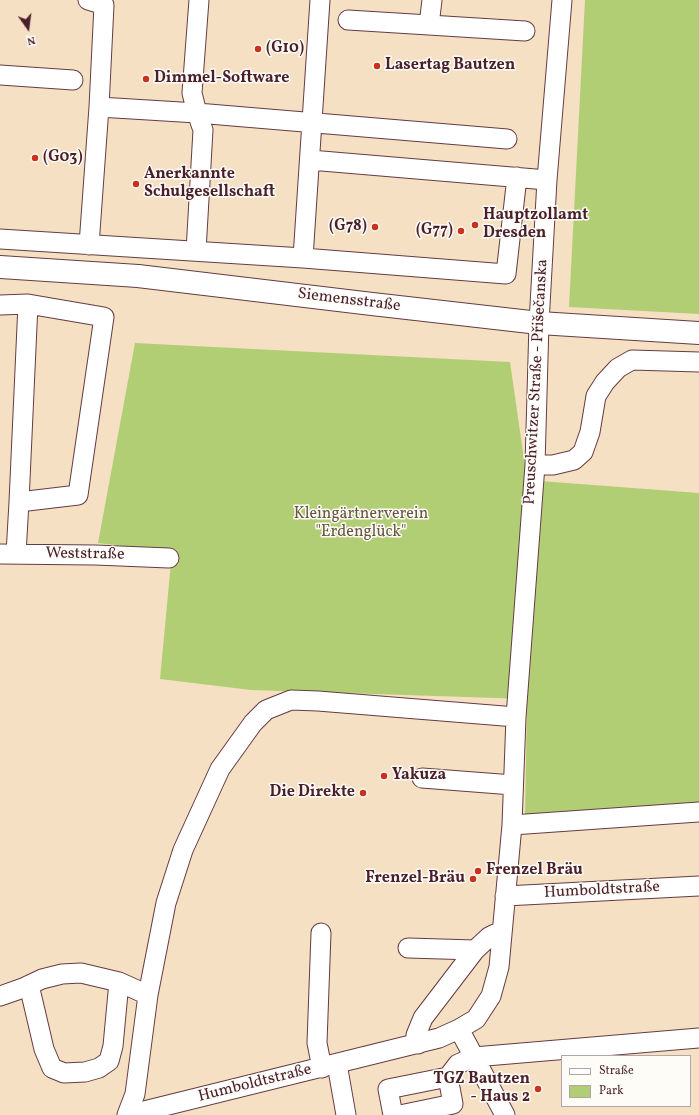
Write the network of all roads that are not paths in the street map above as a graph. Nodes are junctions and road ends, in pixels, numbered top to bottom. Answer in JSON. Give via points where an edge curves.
{"nodes":[{"id":1,"x":199,"y":0,"type":"edge"},
{"id":2,"x":320,"y":0,"type":"edge"},
{"id":3,"x":432,"y":0,"type":"edge"},
{"id":4,"x":562,"y":0,"type":"edge"},
{"id":5,"x":99,"y":2,"type":"edge"},
{"id":6,"x":348,"y":20,"type":"dead end"},
{"id":7,"x":429,"y":25,"type":"junction"},
{"id":8,"x":525,"y":31,"type":"dead end"},
{"id":9,"x":0,"y":75,"type":"edge"},
{"id":10,"x":73,"y":80,"type":"dead end"},
{"id":11,"x":99,"y":107,"type":"junction"},
{"id":12,"x":198,"y":113,"type":"junction"},
{"id":13,"x":313,"y":123,"type":"junction"},
{"id":14,"x":507,"y":139,"type":"dead end"},
{"id":15,"x":310,"y":160,"type":"junction"},
{"id":16,"x":517,"y":177,"type":"junction"},
{"id":17,"x":547,"y":180,"type":"junction"},
{"id":18,"x":0,"y":239,"type":"edge"},
{"id":19,"x":89,"y":245,"type":"junction"},
{"id":20,"x":196,"y":251,"type":"junction"},
{"id":21,"x":303,"y":258,"type":"junction"},
{"id":22,"x":0,"y":267,"type":"edge"},
{"id":23,"x":0,"y":304,"type":"edge"},
{"id":24,"x":28,"y":304,"type":"junction"},
{"id":25,"x":539,"y":323,"type":"junction"},
{"id":26,"x":699,"y":333,"type":"edge"},
{"id":27,"x":699,"y":362,"type":"edge"},
{"id":28,"x":535,"y":465,"type":"junction"},
{"id":29,"x":19,"y":502,"type":"junction"},
{"id":30,"x":8,"y":554,"type":"edge"},
{"id":31,"x":169,"y":558,"type":"dead end"},
{"id":32,"x":516,"y":717,"type":"junction"},
{"id":33,"x":422,"y":778,"type":"dead end"},
{"id":34,"x":513,"y":785,"type":"junction"},
{"id":35,"x":699,"y":812,"type":"edge"},
{"id":36,"x":512,"y":825,"type":"junction"},
{"id":37,"x":699,"y":886,"type":"edge"},
{"id":38,"x":505,"y":896,"type":"junction"},
{"id":39,"x":321,"y":933,"type":"dead end"},
{"id":40,"x":501,"y":935,"type":"junction"},
{"id":41,"x":408,"y":948,"type":"dead end"},
{"id":42,"x":474,"y":950,"type":"junction"},
{"id":43,"x":120,"y":982,"type":"junction"},
{"id":44,"x":29,"y":985,"type":"junction"},
{"id":45,"x":148,"y":995,"type":"junction"},
{"id":46,"x":0,"y":996,"type":"edge"},
{"id":47,"x":459,"y":1030,"type":"junction"},
{"id":48,"x":699,"y":1038,"type":"edge"},
{"id":49,"x":418,"y":1044,"type":"junction"},
{"id":50,"x":474,"y":1057,"type":"junction"},
{"id":51,"x":330,"y":1066,"type":"junction"},
{"id":52,"x":448,"y":1077,"type":"junction"},
{"id":53,"x":127,"y":1115,"type":"edge"},
{"id":54,"x":346,"y":1115,"type":"edge"},
{"id":55,"x":393,"y":1115,"type":"edge"},
{"id":56,"x":400,"y":1115,"type":"edge"},
{"id":57,"x":505,"y":1115,"type":"edge"}],
"edges":[{"from":1,"to":12,"type":"street","via":[[192,94]]},
{"from":2,"to":13,"type":"street"},
{"from":3,"to":7,"type":"street"},
{"from":4,"to":17,"type":"street","name":"Preuschwitzer Straße - Přišečanska"},
{"from":5,"to":11,"type":"street"},
{"from":6,"to":7,"type":"street"},
{"from":7,"to":8,"type":"street"},
{"from":9,"to":10,"type":"street"},
{"from":11,"to":12,"type":"street"},
{"from":11,"to":19,"type":"street"},
{"from":12,"to":13,"type":"street"},
{"from":12,"to":20,"type":"street","via":[[203,130]]},
{"from":13,"to":14,"type":"street"},
{"from":13,"to":15,"type":"street"},
{"from":15,"to":16,"type":"street"},
{"from":15,"to":21,"type":"street"},
{"from":16,"to":17,"type":"street"},
{"from":16,"to":21,"type":"street","via":[[506,274]]},
{"from":17,"to":25,"type":"street","name":"Preuschwitzer Straße - Přišečanska"},
{"from":18,"to":19,"type":"street"},
{"from":19,"to":20,"type":"street"},
{"from":20,"to":21,"type":"street"},
{"from":22,"to":25,"type":"main road","name":"Siemensstraße","via":[[138,276]]},
{"from":23,"to":24,"type":"street"},
{"from":24,"to":29,"type":"street"},
{"from":24,"to":29,"type":"street","via":[[104,317],[78,495]]},
{"from":25,"to":26,"type":"main road","name":"Siemensstraße"},
{"from":25,"to":28,"type":"street","name":"Preuschwitzer Straße - Přišečanska"},
{"from":27,"to":28,"type":"street","via":[[632,360],[618,368],[596,396],[590,432],[583,452],[574,460],[553,465]]},
{"from":28,"to":32,"type":"street","name":"Preuschwitzer Straße - Přišečanska"},
{"from":29,"to":30,"type":"street"},
{"from":30,"to":31,"type":"street","name":"Weststraße"},
{"from":32,"to":34,"type":"street","name":"Humboldtstraße"},
{"from":32,"to":45,"type":"street","via":[[312,700],[291,700],[266,710],[220,769],[183,850],[166,903]]},
{"from":33,"to":34,"type":"street"},
{"from":34,"to":36,"type":"street","name":"Humboldtstraße"},
{"from":35,"to":36,"type":"street"},
{"from":36,"to":38,"type":"street","name":"Humboldtstraße"},
{"from":37,"to":38,"type":"street","name":"Humboldtstraße"},
{"from":38,"to":40,"type":"street","name":"Humboldtstraße"},
{"from":39,"to":51,"type":"street","via":[[317,1043]]},
{"from":40,"to":42,"type":"street","via":[[489,937]]},
{"from":40,"to":47,"type":"street","name":"Humboldtstraße","via":[[499,967],[491,996],[476,1019]]},
{"from":41,"to":42,"type":"street"},
{"from":42,"to":49,"type":"street","via":[[423,1018],[416,1035]]},
{"from":43,"to":44,"type":"street","via":[[80,973],[62,974]]},
{"from":43,"to":44,"type":"street","via":[[109,1061],[99,1068],[64,1073],[52,1068],[44,1049]]},
{"from":43,"to":45,"type":"street"},
{"from":44,"to":46,"type":"street"},
{"from":45,"to":53,"type":"street","via":[[135,1094]]},
{"from":47,"to":49,"type":"street","name":"Humboldtstraße"},
{"from":47,"to":50,"type":"street"},
{"from":48,"to":50,"type":"street"},
{"from":49,"to":51,"type":"street","name":"Humboldtstraße"},
{"from":50,"to":52,"type":"street","via":[[458,1064]]},
{"from":50,"to":57,"type":"street"},
{"from":51,"to":53,"type":"street","name":"Humboldtstraße"},
{"from":51,"to":54,"type":"street"},
{"from":52,"to":55,"type":"street","via":[[388,1089]]},
{"from":52,"to":56,"type":"street","via":[[454,1104]]}]}
